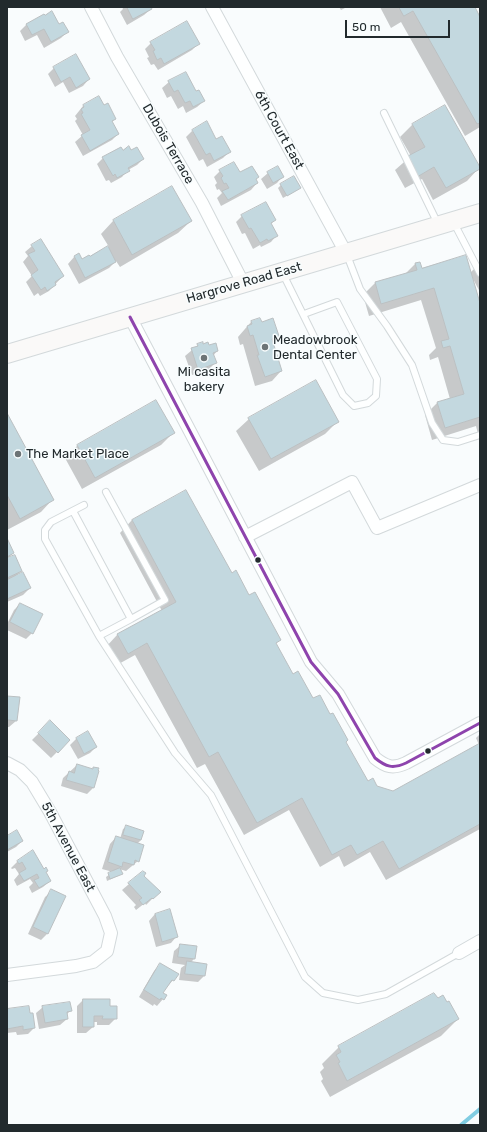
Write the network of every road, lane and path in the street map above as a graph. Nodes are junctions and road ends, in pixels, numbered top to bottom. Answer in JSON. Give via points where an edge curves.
{"nodes":[{"id":1,"x":91,"y":7,"type":"edge"},
{"id":2,"x":212,"y":7,"type":"edge"},
{"id":3,"x":384,"y":113,"type":"dead end"},
{"id":4,"x":480,"y":212,"type":"edge"},
{"id":5,"x":446,"y":223,"type":"junction"},
{"id":6,"x":346,"y":254,"type":"junction"},
{"id":7,"x":282,"y":272,"type":"junction"},
{"id":8,"x":480,"y":273,"type":"edge"},
{"id":9,"x":243,"y":283,"type":"junction"},
{"id":10,"x":304,"y":314,"type":"junction"},
{"id":11,"x":130,"y":317,"type":"junction"},
{"id":12,"x":7,"y":354,"type":"edge"},
{"id":13,"x":480,"y":435,"type":"edge"},
{"id":14,"x":480,"y":485,"type":"edge"},
{"id":15,"x":106,"y":492,"type":"dead end"},
{"id":16,"x":84,"y":505,"type":"dead end"},
{"id":17,"x":73,"y":511,"type":"junction"},
{"id":18,"x":246,"y":537,"type":"junction"},
{"id":19,"x":131,"y":619,"type":"junction"},
{"id":20,"x":99,"y":636,"type":"junction"},
{"id":21,"x":480,"y":723,"type":"edge"},
{"id":22,"x":7,"y":763,"type":"edge"},
{"id":23,"x":480,"y":942,"type":"edge"},
{"id":24,"x":459,"y":953,"type":"joint"},
{"id":25,"x":7,"y":975,"type":"edge"}],
"edges":[{"from":1,"to":9,"type":"street","name":"Dubois Terrace","via":[[117,57],[202,203]]},
{"from":2,"to":6,"type":"street","name":"6th Court East"},
{"from":3,"to":5,"type":"lane"},
{"from":4,"to":5,"type":"main road","name":"Hargrove Road East"},
{"from":5,"to":6,"type":"main road","name":"Hargrove Road East"},
{"from":5,"to":8,"type":"lane"},
{"from":6,"to":7,"type":"main road","name":"Hargrove Road East"},
{"from":6,"to":13,"type":"lane","via":[[360,289],[412,365],[432,423],[443,440],[458,442]]},
{"from":7,"to":9,"type":"main road","name":"Hargrove Road East"},
{"from":7,"to":10,"type":"lane"},
{"from":9,"to":11,"type":"main road","name":"Hargrove Road East"},
{"from":10,"to":10,"type":"lane","via":[[343,395],[354,406],[368,403],[376,396],[376,379],[337,302]]},
{"from":11,"to":12,"type":"main road","name":"Hargrove Road East"},
{"from":11,"to":18,"type":"street"},
{"from":14,"to":18,"type":"street","via":[[377,528],[352,482]]},
{"from":15,"to":19,"type":"lane","via":[[165,600]]},
{"from":16,"to":17,"type":"lane"},
{"from":17,"to":19,"type":"lane"},
{"from":17,"to":20,"type":"lane","via":[[51,522],[45,530],[45,539]]},
{"from":18,"to":21,"type":"street","via":[[311,662],[338,694],[375,758],[387,766],[397,767]]},
{"from":19,"to":20,"type":"lane"},
{"from":20,"to":24,"type":"lane","via":[[175,753],[211,795],[305,977],[323,993],[358,1000],[386,994]]},
{"from":22,"to":25,"type":"street","name":"5th Avenue East","via":[[20,770],[32,782],[105,916],[110,933],[107,951],[93,962]]},
{"from":23,"to":24,"type":"street"}]}
